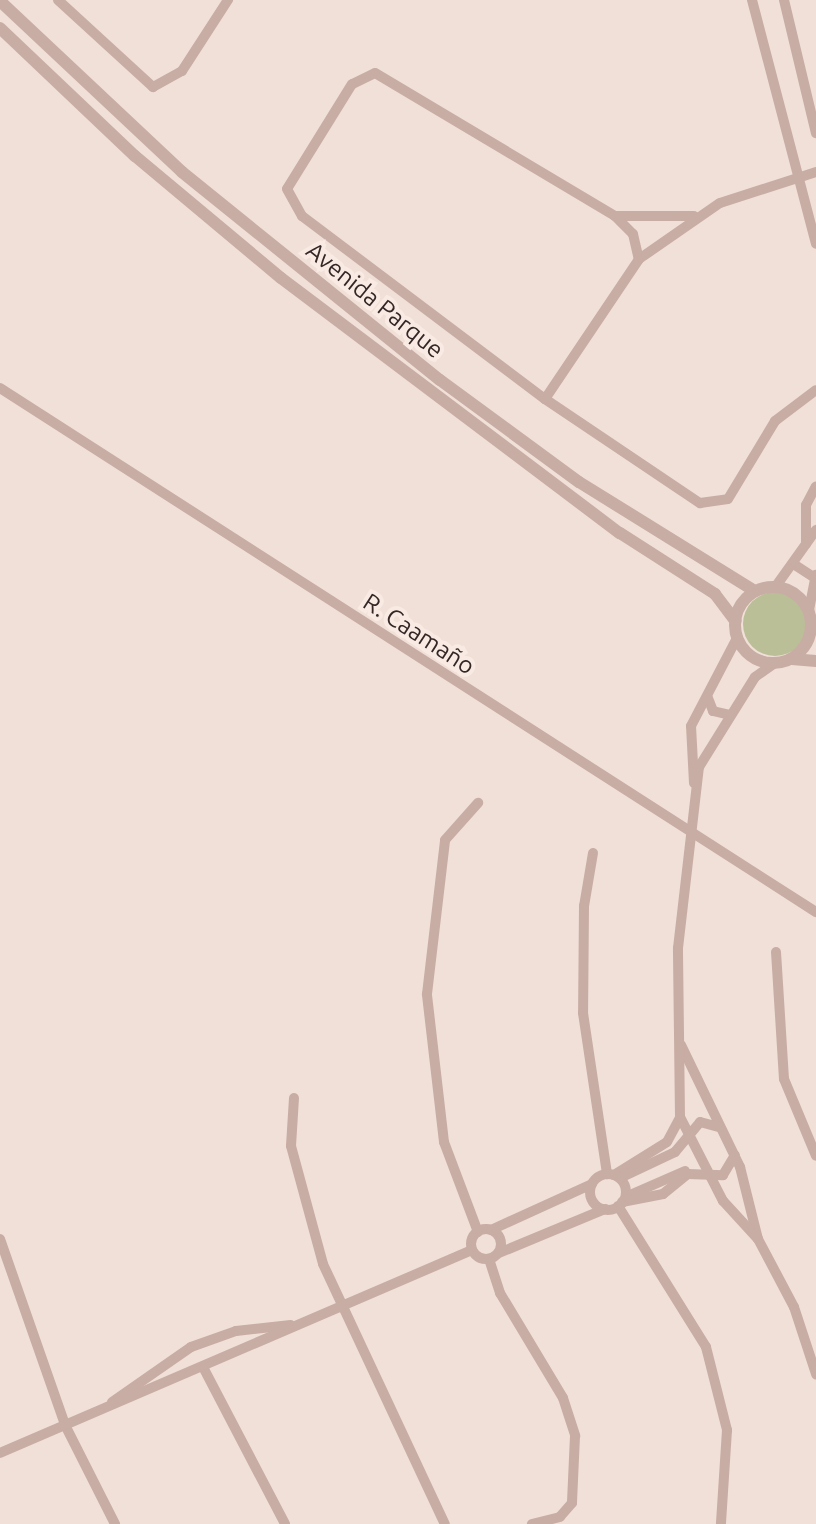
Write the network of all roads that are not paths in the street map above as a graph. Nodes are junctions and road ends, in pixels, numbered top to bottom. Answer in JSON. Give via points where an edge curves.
{"nodes":[{"id":1,"x":58,"y":0,"type":"edge"},
{"id":2,"x":228,"y":0,"type":"edge"},
{"id":3,"x":752,"y":0,"type":"edge"},
{"id":4,"x":784,"y":0,"type":"edge"},
{"id":5,"x":0,"y":1,"type":"edge"},
{"id":6,"x":0,"y":28,"type":"edge"},
{"id":7,"x":816,"y":133,"type":"edge"},
{"id":8,"x":816,"y":172,"type":"edge"},
{"id":9,"x":795,"y":175,"type":"junction"},
{"id":10,"x":615,"y":216,"type":"junction"},
{"id":11,"x":694,"y":216,"type":"junction"},
{"id":12,"x":816,"y":244,"type":"edge"},
{"id":13,"x":639,"y":259,"type":"junction"},
{"id":14,"x":0,"y":388,"type":"edge"},
{"id":15,"x":816,"y":390,"type":"edge"},
{"id":16,"x":545,"y":399,"type":"junction"},
{"id":17,"x":816,"y":486,"type":"edge"},
{"id":18,"x":816,"y":530,"type":"edge"},
{"id":19,"x":806,"y":546,"type":"junction"},
{"id":20,"x":795,"y":565,"type":"junction"},
{"id":21,"x":815,"y":576,"type":"edge"},
{"id":22,"x":776,"y":586,"type":"junction"},
{"id":23,"x":755,"y":591,"type":"junction"},
{"id":24,"x":812,"y":620,"type":"edge"},
{"id":25,"x":735,"y":621,"type":"junction"},
{"id":26,"x":737,"y":638,"type":"junction"},
{"id":27,"x":789,"y":659,"type":"junction"},
{"id":28,"x":816,"y":661,"type":"edge"},
{"id":29,"x":775,"y":663,"type":"junction"},
{"id":30,"x":708,"y":698,"type":"junction"},
{"id":31,"x":730,"y":715,"type":"junction"},
{"id":32,"x":695,"y":785,"type":"junction"},
{"id":33,"x":478,"y":803,"type":"dead end"},
{"id":34,"x":691,"y":834,"type":"junction"},
{"id":35,"x":593,"y":853,"type":"dead end"},
{"id":36,"x":816,"y":912,"type":"edge"},
{"id":37,"x":776,"y":952,"type":"dead end"},
{"id":38,"x":678,"y":1037,"type":"junction"},
{"id":39,"x":294,"y":1098,"type":"dead end"},
{"id":40,"x":680,"y":1117,"type":"junction"},
{"id":41,"x":721,"y":1128,"type":"junction"},
{"id":42,"x":688,"y":1139,"type":"junction"},
{"id":43,"x":735,"y":1155,"type":"junction"},
{"id":44,"x":816,"y":1156,"type":"edge"},
{"id":45,"x":668,"y":1157,"type":"junction"},
{"id":46,"x":704,"y":1170,"type":"junction"},
{"id":47,"x":676,"y":1174,"type":"junction"},
{"id":48,"x":614,"y":1176,"type":"junction"},
{"id":49,"x":592,"y":1184,"type":"junction"},
{"id":50,"x":621,"y":1202,"type":"junction"},
{"id":51,"x":605,"y":1209,"type":"junction"},
{"id":52,"x":491,"y":1230,"type":"junction"},
{"id":53,"x":478,"y":1232,"type":"junction"},
{"id":54,"x":0,"y":1239,"type":"edge"},
{"id":55,"x":758,"y":1239,"type":"junction"},
{"id":56,"x":472,"y":1250,"type":"junction"},
{"id":57,"x":494,"y":1256,"type":"junction"},
{"id":58,"x":341,"y":1306,"type":"junction"},
{"id":59,"x":297,"y":1325,"type":"junction"},
{"id":60,"x":228,"y":1333,"type":"junction"},
{"id":61,"x":236,"y":1352,"type":"junction"},
{"id":62,"x":162,"y":1363,"type":"junction"},
{"id":63,"x":203,"y":1367,"type":"junction"},
{"id":64,"x":816,"y":1374,"type":"edge"},
{"id":65,"x":171,"y":1381,"type":"junction"},
{"id":66,"x":106,"y":1407,"type":"junction"},
{"id":67,"x":65,"y":1425,"type":"junction"},
{"id":68,"x":0,"y":1453,"type":"edge"},
{"id":69,"x":115,"y":1524,"type":"edge"},
{"id":70,"x":285,"y":1524,"type":"edge"},
{"id":71,"x":445,"y":1524,"type":"edge"},
{"id":72,"x":532,"y":1524,"type":"edge"},
{"id":73,"x":721,"y":1524,"type":"edge"}],
"edges":[{"from":1,"to":2,"type":"street","via":[[153,87],[182,71]]},
{"from":3,"to":9,"type":"street"},
{"from":4,"to":7,"type":"street"},
{"from":5,"to":23,"type":"street","name":"Avenida Parque","via":[[172,164],[440,380],[579,482]]},
{"from":6,"to":25,"type":"street","name":"Avenida Parque","via":[[135,156],[281,278],[548,481],[715,594]]},
{"from":8,"to":9,"type":"street"},
{"from":9,"to":11,"type":"street"},
{"from":9,"to":12,"type":"street"},
{"from":10,"to":11,"type":"street"},
{"from":10,"to":13,"type":"street","via":[[633,234]]},
{"from":10,"to":16,"type":"street","via":[[375,73],[352,84],[289,182],[289,201],[302,216]]},
{"from":11,"to":13,"type":"street"},
{"from":13,"to":16,"type":"street"},
{"from":14,"to":34,"type":"street","name":"R. Caamaño"},
{"from":15,"to":16,"type":"street","via":[[775,421],[735,490],[714,506]]},
{"from":17,"to":19,"type":"street","via":[[806,505]]},
{"from":18,"to":19,"type":"street"},
{"from":19,"to":20,"type":"street"},
{"from":20,"to":21,"type":"street"},
{"from":20,"to":22,"type":"street"},
{"from":21,"to":24,"type":"street"},
{"from":22,"to":23,"type":"street"},
{"from":22,"to":24,"type":"street","via":[[796,594]]},
{"from":23,"to":25,"type":"street"},
{"from":24,"to":27,"type":"street","via":[[806,644]]},
{"from":25,"to":26,"type":"street"},
{"from":26,"to":29,"type":"street","via":[[752,657]]},
{"from":26,"to":30,"type":"street"},
{"from":27,"to":28,"type":"street"},
{"from":27,"to":29,"type":"street"},
{"from":29,"to":31,"type":"street","via":[[755,677]]},
{"from":30,"to":31,"type":"street","via":[[713,711]]},
{"from":30,"to":32,"type":"street","via":[[689,734]]},
{"from":31,"to":32,"type":"street"},
{"from":32,"to":34,"type":"street"},
{"from":33,"to":53,"type":"street","via":[[445,840],[427,967],[439,1120],[457,1189]]},
{"from":34,"to":36,"type":"street","name":"R. Caamaño"},
{"from":34,"to":38,"type":"street","via":[[680,914]]},
{"from":35,"to":48,"type":"street","via":[[584,906],[583,1013]]},
{"from":37,"to":44,"type":"street","via":[[784,1079]]},
{"from":38,"to":40,"type":"street"},
{"from":38,"to":41,"type":"street"},
{"from":39,"to":58,"type":"street","via":[[291,1146]]},
{"from":40,"to":42,"type":"street"},
{"from":40,"to":48,"type":"street","via":[[667,1142]]},
{"from":41,"to":42,"type":"street","via":[[700,1122]]},
{"from":41,"to":43,"type":"street"},
{"from":42,"to":45,"type":"street"},
{"from":42,"to":46,"type":"street"},
{"from":43,"to":46,"type":"street","via":[[723,1175]]},
{"from":43,"to":55,"type":"street"},
{"from":45,"to":47,"type":"street"},
{"from":45,"to":48,"type":"street"},
{"from":46,"to":47,"type":"street"},
{"from":46,"to":50,"type":"street"},
{"from":46,"to":55,"type":"street"},
{"from":47,"to":50,"type":"street"},
{"from":48,"to":49,"type":"street"},
{"from":48,"to":50,"type":"street"},
{"from":49,"to":51,"type":"street","via":[[592,1200]]},
{"from":49,"to":52,"type":"street"},
{"from":50,"to":51,"type":"street"},
{"from":50,"to":73,"type":"street","via":[[687,1308],[709,1357],[728,1443]]},
{"from":51,"to":57,"type":"street"},
{"from":52,"to":53,"type":"street"},
{"from":52,"to":57,"type":"street","via":[[501,1240]]},
{"from":53,"to":56,"type":"street"},
{"from":54,"to":67,"type":"street"},
{"from":55,"to":64,"type":"street","via":[[794,1307]]},
{"from":56,"to":57,"type":"street"},
{"from":56,"to":58,"type":"street"},
{"from":57,"to":72,"type":"street","via":[[500,1293],[563,1398],[575,1436],[572,1503],[560,1517]]},
{"from":58,"to":59,"type":"street"},
{"from":58,"to":71,"type":"street","via":[[416,1449]]},
{"from":59,"to":60,"type":"street"},
{"from":59,"to":61,"type":"street"},
{"from":60,"to":61,"type":"street"},
{"from":60,"to":62,"type":"street"},
{"from":61,"to":63,"type":"street"},
{"from":62,"to":65,"type":"street"},
{"from":62,"to":66,"type":"street"},
{"from":63,"to":65,"type":"street"},
{"from":63,"to":70,"type":"street"},
{"from":65,"to":66,"type":"street"},
{"from":66,"to":67,"type":"street"},
{"from":67,"to":68,"type":"street"},
{"from":67,"to":69,"type":"street"}]}
